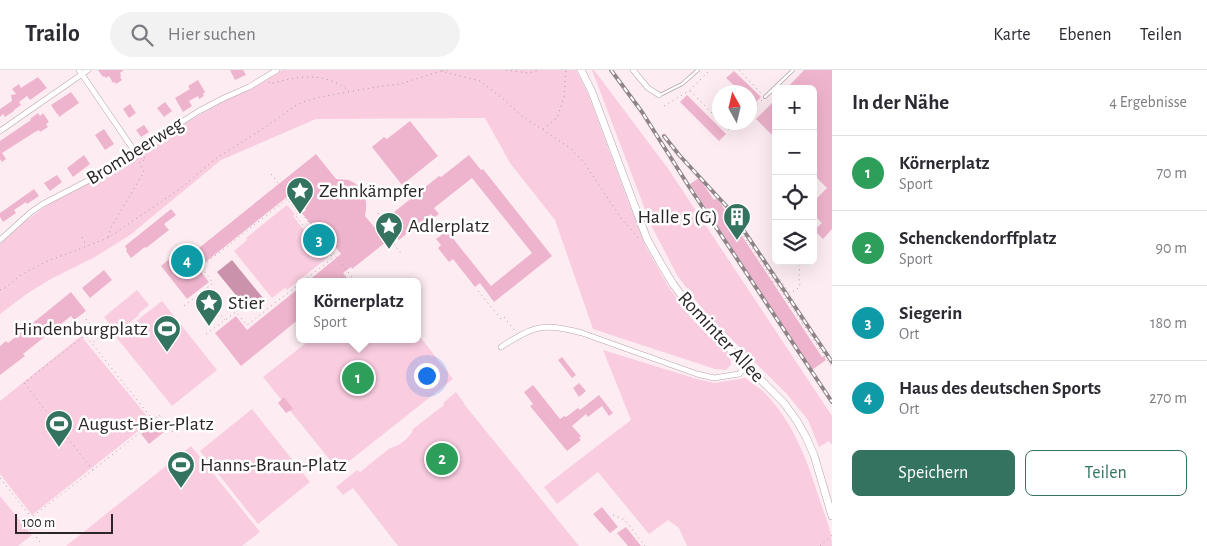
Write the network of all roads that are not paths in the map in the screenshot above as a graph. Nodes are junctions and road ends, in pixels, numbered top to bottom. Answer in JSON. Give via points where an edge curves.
{"nodes":[{"id":1,"x":88,"y":70,"type":"edge"},
{"id":2,"x":277,"y":70,"type":"edge"},
{"id":3,"x":581,"y":70,"type":"edge"},
{"id":4,"x":633,"y":70,"type":"edge"},
{"id":5,"x":698,"y":70,"type":"edge"},
{"id":6,"x":793,"y":70,"type":"edge"},
{"id":7,"x":80,"y":72,"type":"edge"},
{"id":8,"x":659,"y":95,"type":"joint"},
{"id":9,"x":765,"y":97,"type":"road end"},
{"id":10,"x":0,"y":131,"type":"edge"},
{"id":11,"x":138,"y":152,"type":"junction"},
{"id":12,"x":0,"y":240,"type":"edge"},
{"id":13,"x":501,"y":347,"type":"dead end"},
{"id":14,"x":747,"y":366,"type":"junction"},
{"id":15,"x":832,"y":516,"type":"edge"}],
"edges":[{"from":1,"to":7,"type":"street"},
{"from":2,"to":11,"type":"street","name":"Brombeerweg","via":[[199,111]]},
{"from":3,"to":14,"type":"street","name":"Rominter Allee","via":[[657,258],[696,315]]},
{"from":4,"to":8,"type":"street","via":[[648,88]]},
{"from":5,"to":8,"type":"lane","via":[[682,84]]},
{"from":6,"to":9,"type":"lane"},
{"from":7,"to":10,"type":"street"},
{"from":7,"to":11,"type":"street"},
{"from":11,"to":12,"type":"street","name":"Brombeerweg","via":[[43,204]]},
{"from":13,"to":14,"type":"street","via":[[534,328],[550,326],[570,329],[714,378],[739,374]]},
{"from":14,"to":15,"type":"street","name":"Rominter Allee","via":[[797,421],[814,456]]}]}
